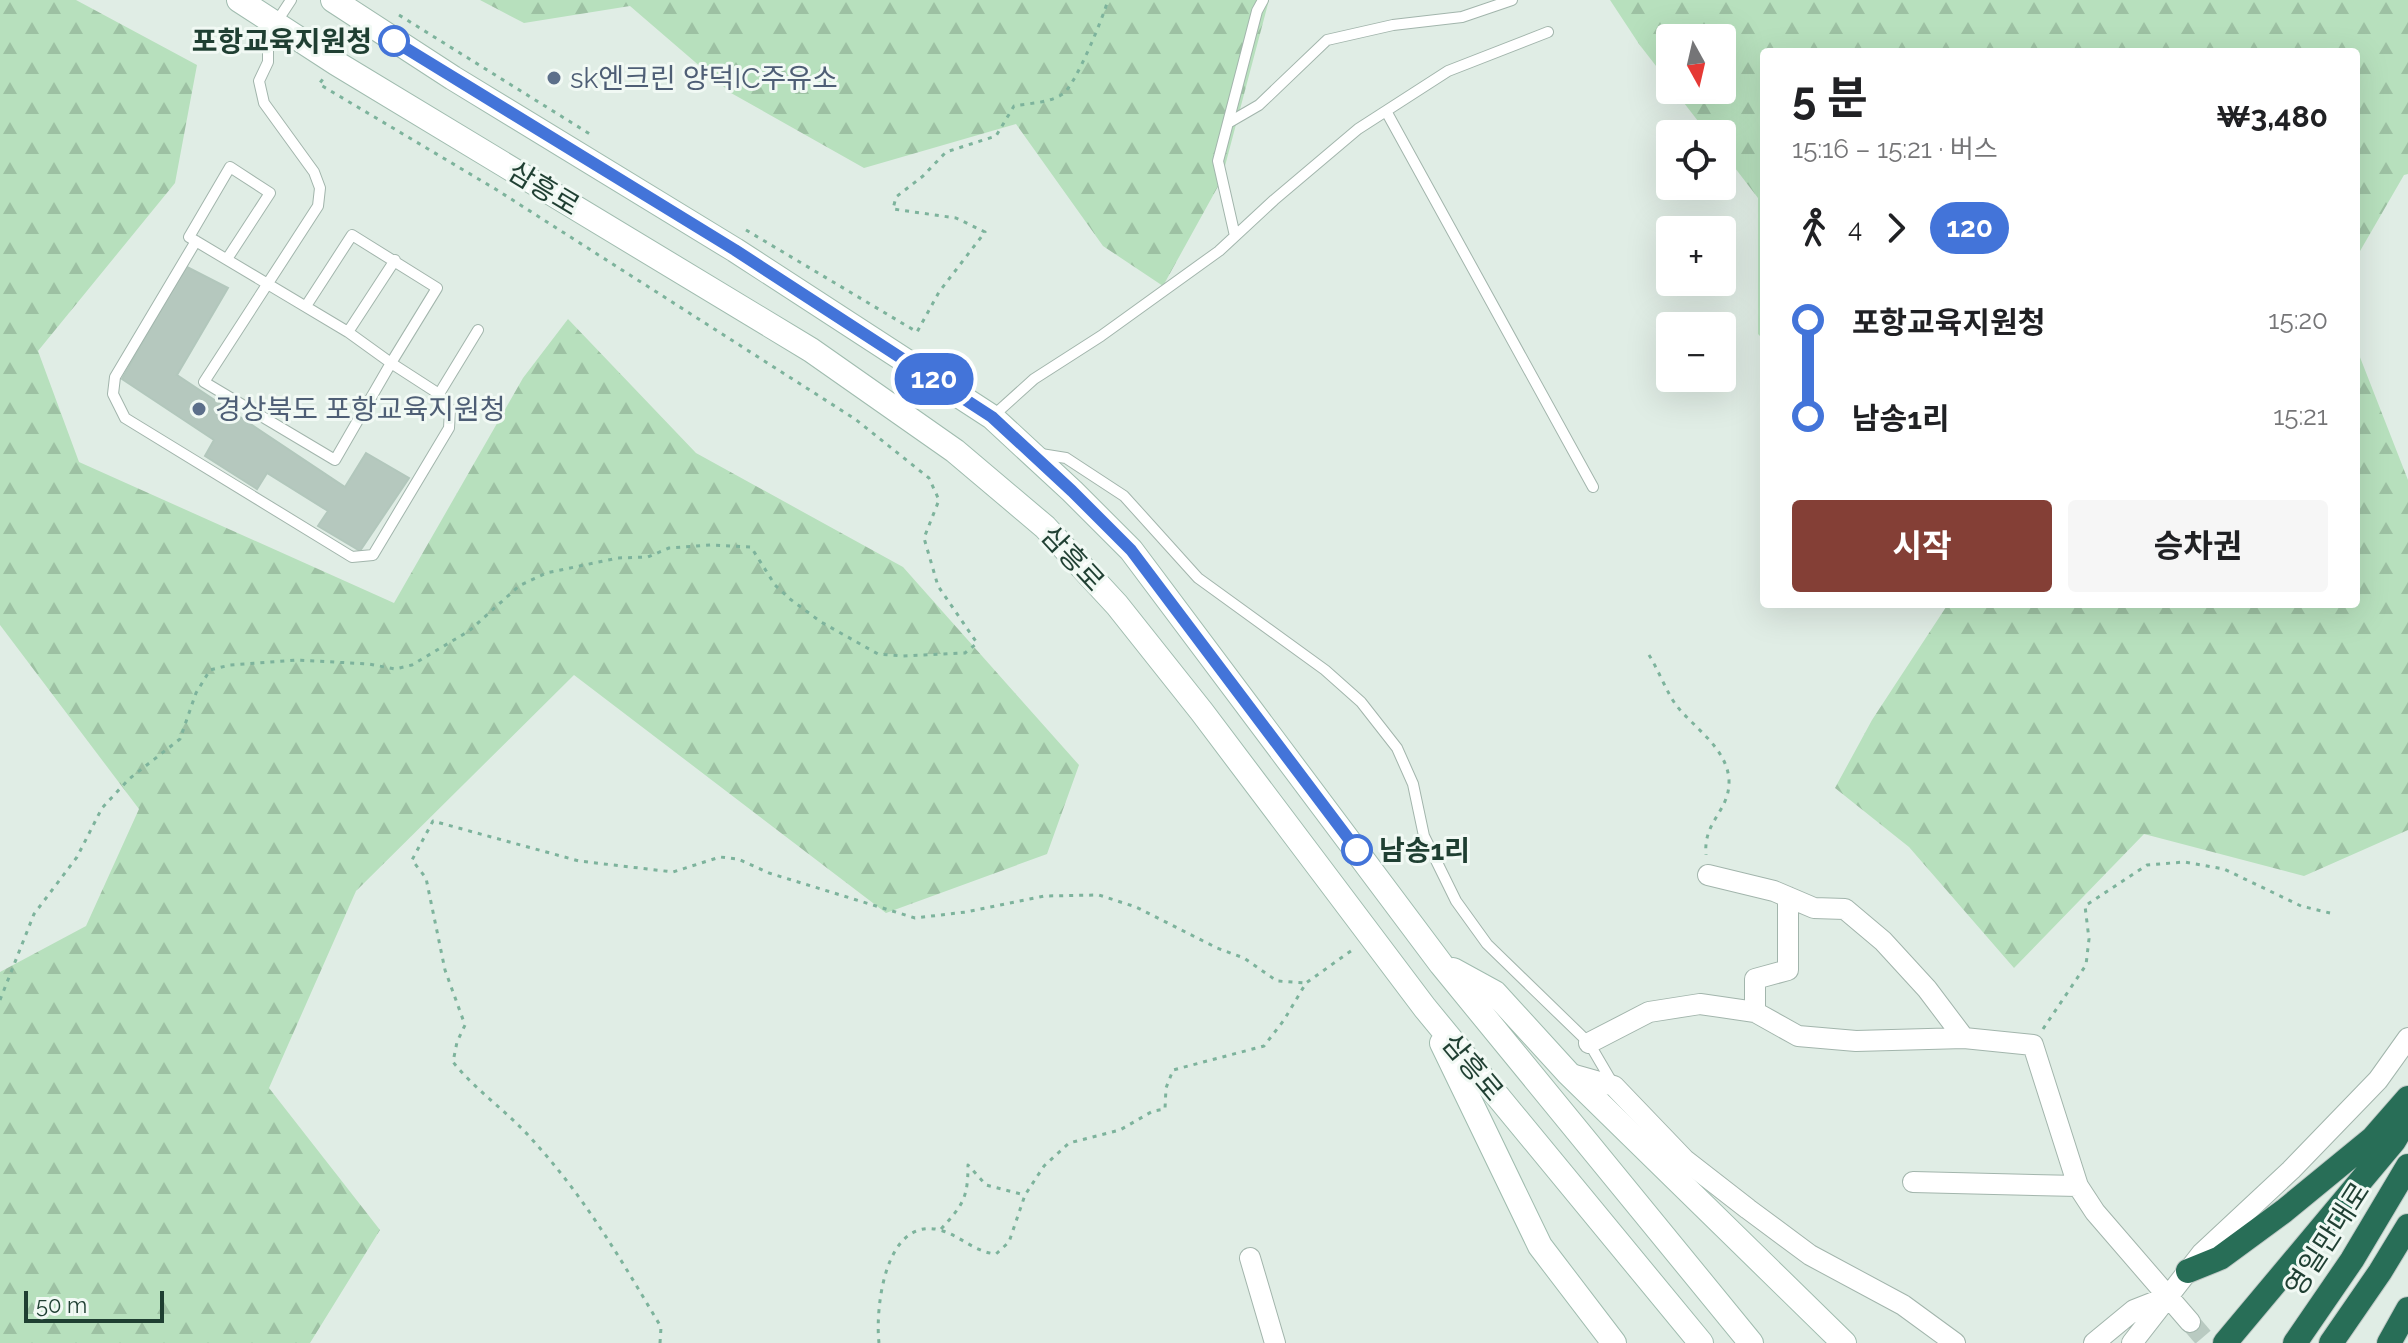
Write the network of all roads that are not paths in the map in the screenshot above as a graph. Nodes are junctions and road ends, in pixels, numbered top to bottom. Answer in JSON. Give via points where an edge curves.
{"nodes":[{"id":1,"x":239,"y":0,"type":"edge"},
{"id":2,"x":291,"y":0,"type":"edge"},
{"id":3,"x":333,"y":0,"type":"edge"},
{"id":4,"x":1263,"y":0,"type":"edge"},
{"id":5,"x":1512,"y":0,"type":"edge"},
{"id":6,"x":276,"y":23,"type":"junction"},
{"id":7,"x":1548,"y":32,"type":"dead end"},
{"id":8,"x":1386,"y":111,"type":"junction"},
{"id":9,"x":1228,"y":123,"type":"junction"},
{"id":10,"x":1235,"y":236,"type":"junction"},
{"id":11,"x":196,"y":241,"type":"junction"},
{"id":12,"x":227,"y":259,"type":"junction"},
{"id":13,"x":395,"y":260,"type":"junction"},
{"id":14,"x":269,"y":285,"type":"junction"},
{"id":15,"x":306,"y":306,"type":"junction"},
{"id":16,"x":478,"y":330,"type":"dead end"},
{"id":17,"x":348,"y":332,"type":"junction"},
{"id":18,"x":391,"y":363,"type":"junction"},
{"id":19,"x":439,"y":394,"type":"junction"},
{"id":20,"x":992,"y":417,"type":"junction"},
{"id":21,"x":1032,"y":453,"type":"junction"},
{"id":22,"x":1593,"y":487,"type":"dead end"},
{"id":23,"x":1708,"y":875,"type":"road end"},
{"id":24,"x":1788,"y":897,"type":"junction"},
{"id":25,"x":1441,"y":964,"type":"junction"},
{"id":26,"x":1425,"y":1008,"type":"junction"},
{"id":27,"x":1755,"y":1012,"type":"junction"},
{"id":28,"x":1964,"y":1038,"type":"junction"},
{"id":29,"x":2408,"y":1038,"type":"edge"},
{"id":30,"x":1589,"y":1043,"type":"junction"},
{"id":31,"x":1568,"y":1073,"type":"junction"},
{"id":32,"x":1614,"y":1086,"type":"junction"},
{"id":33,"x":2408,"y":1098,"type":"edge"},
{"id":34,"x":2408,"y":1118,"type":"edge"},
{"id":35,"x":2408,"y":1166,"type":"edge"},
{"id":36,"x":1913,"y":1182,"type":"dead end"},
{"id":37,"x":2078,"y":1186,"type":"junction"},
{"id":38,"x":2408,"y":1226,"type":"edge"},
{"id":39,"x":1250,"y":1258,"type":"dead end"},
{"id":40,"x":2188,"y":1271,"type":"junction"},
{"id":41,"x":2167,"y":1297,"type":"junction"},
{"id":42,"x":2408,"y":1309,"type":"edge"},
{"id":43,"x":2190,"y":1322,"type":"tunnel mouth"},
{"id":44,"x":1275,"y":1343,"type":"edge"},
{"id":45,"x":1614,"y":1343,"type":"edge"},
{"id":46,"x":1701,"y":1343,"type":"edge"},
{"id":47,"x":1751,"y":1343,"type":"edge"},
{"id":48,"x":1844,"y":1343,"type":"edge"},
{"id":49,"x":1955,"y":1343,"type":"edge"},
{"id":50,"x":2094,"y":1343,"type":"edge"},
{"id":51,"x":2132,"y":1343,"type":"edge"},
{"id":52,"x":2225,"y":1343,"type":"edge"},
{"id":53,"x":2295,"y":1343,"type":"edge"},
{"id":54,"x":2331,"y":1343,"type":"edge"},
{"id":55,"x":2389,"y":1343,"type":"edge"}],
"edges":[{"from":1,"to":6,"type":"main road","name":"삼흥로"},
{"from":2,"to":6,"type":"lane"},
{"from":3,"to":20,"type":"main road","name":"삼흥로"},
{"from":4,"to":9,"type":"lane"},
{"from":5,"to":9,"type":"lane","via":[[1462,17],[1327,40],[1259,105]]},
{"from":6,"to":14,"type":"lane","via":[[268,35],[268,62],[259,81],[264,103],[320,188],[318,206]]},
{"from":6,"to":26,"type":"main road","name":"삼흥로","via":[[811,350],[966,460],[1045,527],[1117,605],[1202,712]]},
{"from":7,"to":8,"type":"lane","via":[[1448,71]]},
{"from":8,"to":10,"type":"lane"},
{"from":8,"to":22,"type":"lane"},
{"from":9,"to":10,"type":"lane","via":[[1218,161]]},
{"from":10,"to":20,"type":"lane","via":[[1034,379]]},
{"from":11,"to":12,"type":"lane"},
{"from":11,"to":12,"type":"lane","via":[[189,237],[230,167],[270,193]]},
{"from":11,"to":19,"type":"lane","via":[[115,377],[113,394],[125,418],[352,557],[373,555],[440,446],[450,410]]},
{"from":12,"to":14,"type":"lane"},
{"from":13,"to":15,"type":"lane","via":[[352,235]]},
{"from":13,"to":17,"type":"lane"},
{"from":13,"to":18,"type":"lane","via":[[437,288]]},
{"from":14,"to":15,"type":"lane"},
{"from":14,"to":18,"type":"lane","via":[[204,382],[335,460]]},
{"from":15,"to":17,"type":"lane"},
{"from":16,"to":19,"type":"lane"},
{"from":17,"to":18,"type":"lane"},
{"from":18,"to":19,"type":"lane"},
{"from":20,"to":21,"type":"main road","name":"삼흥로"},
{"from":21,"to":25,"type":"main road","name":"삼흥로","via":[[1131,550]]},
{"from":21,"to":30,"type":"lane","via":[[1066,458],[1124,496],[1198,578],[1361,702],[1397,748],[1413,784],[1424,836],[1456,901],[1487,944]]},
{"from":23,"to":24,"type":"street"},
{"from":24,"to":27,"type":"street","via":[[1788,970],[1755,979]]},
{"from":24,"to":28,"type":"street","via":[[1814,908],[1845,909],[1919,979]]},
{"from":25,"to":31,"type":"main road","via":[[1495,993]]},
{"from":25,"to":47,"type":"main road","name":"삼흥로"},
{"from":26,"to":45,"type":"main road","via":[[1540,1246]]},
{"from":26,"to":46,"type":"main road","name":"삼흥로"},
{"from":27,"to":28,"type":"street","via":[[1798,1036],[1856,1041]]},
{"from":27,"to":30,"type":"street","via":[[1700,1004],[1649,1012]]},
{"from":28,"to":37,"type":"street","via":[[2033,1045]]},
{"from":29,"to":40,"type":"street","via":[[2378,1080]]},
{"from":30,"to":32,"type":"lane"},
{"from":31,"to":32,"type":"street"},
{"from":31,"to":48,"type":"main road"},
{"from":32,"to":49,"type":"street","via":[[1685,1160],[1748,1209],[1810,1255],[1903,1305]]},
{"from":33,"to":40,"type":"highway","via":[[2373,1138],[2284,1211],[2220,1258]]},
{"from":34,"to":52,"type":"highway"},
{"from":35,"to":53,"type":"highway","name":"영일만대로"},
{"from":36,"to":37,"type":"street"},
{"from":37,"to":41,"type":"street"},
{"from":38,"to":54,"type":"highway"},
{"from":39,"to":44,"type":"street"},
{"from":40,"to":41,"type":"street"},
{"from":41,"to":43,"type":"street"},
{"from":41,"to":50,"type":"street","via":[[2134,1310]]},
{"from":41,"to":51,"type":"street"},
{"from":42,"to":55,"type":"highway"}]}
